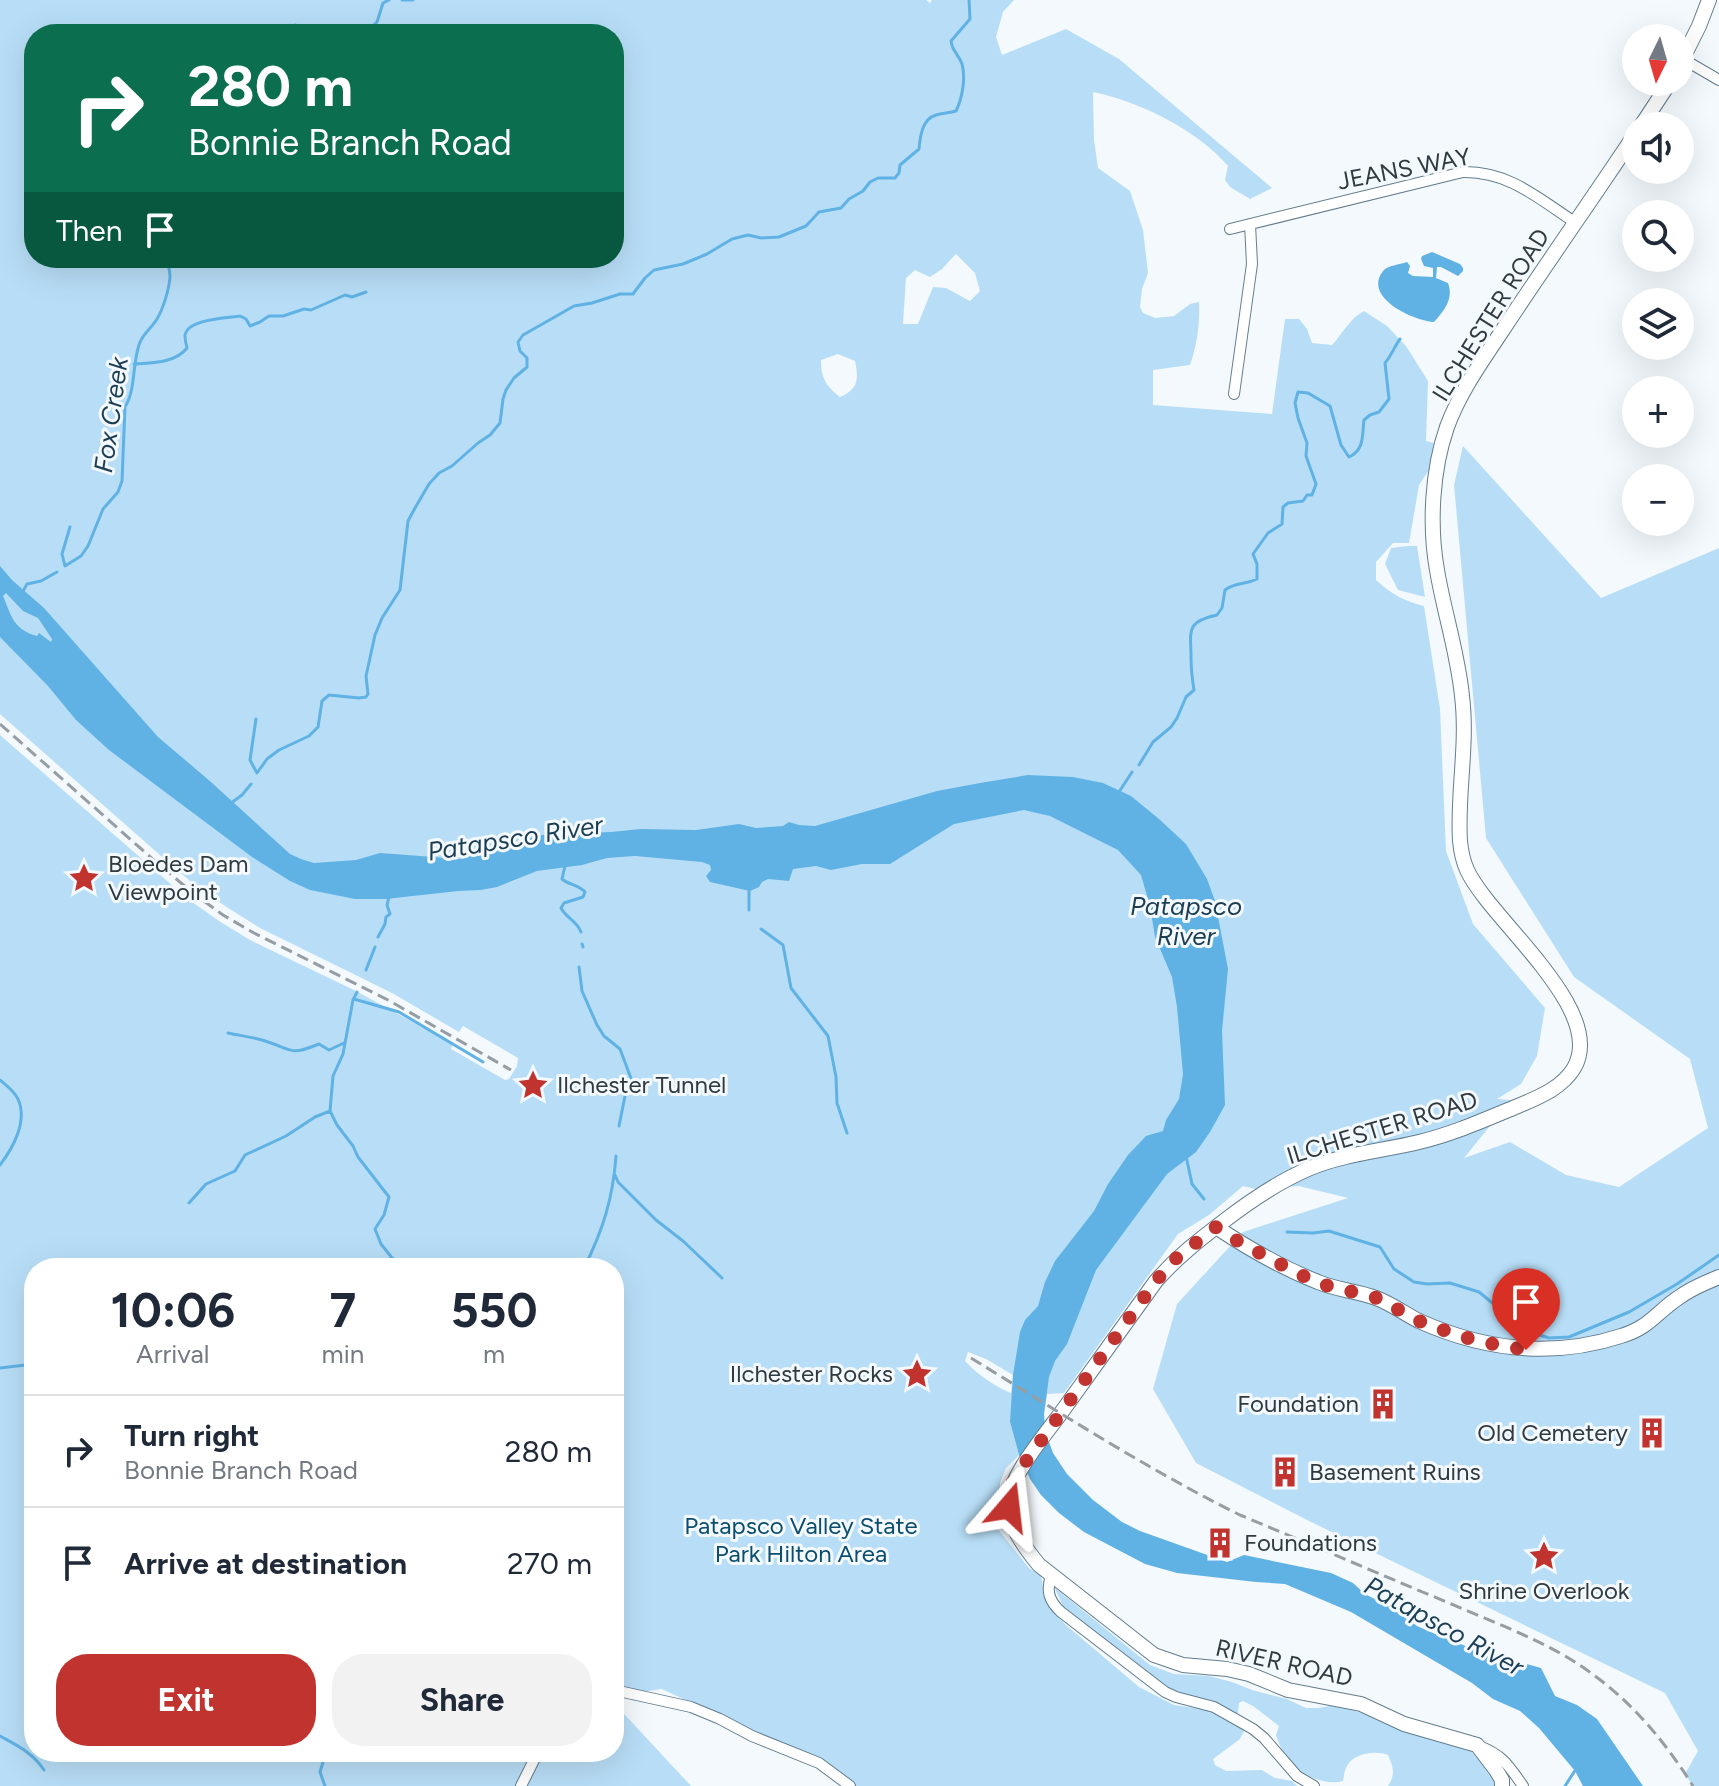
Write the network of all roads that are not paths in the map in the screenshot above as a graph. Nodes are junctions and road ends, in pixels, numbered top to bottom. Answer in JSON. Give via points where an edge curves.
{"nodes":[{"id":1,"x":1709,"y":0,"type":"edge"},
{"id":2,"x":1694,"y":37,"type":"edge"},
{"id":3,"x":1694,"y":68,"type":"edge"},
{"id":4,"x":1719,"y":80,"type":"edge"},
{"id":5,"x":1622,"y":154,"type":"edge"},
{"id":6,"x":1576,"y":223,"type":"junction"},
{"id":7,"x":1250,"y":224,"type":"junction"},
{"id":8,"x":1230,"y":229,"type":"dead end"},
{"id":9,"x":1234,"y":394,"type":"dead end"},
{"id":10,"x":1216,"y":1227,"type":"junction"},
{"id":11,"x":1719,"y":1277,"type":"edge"},
{"id":12,"x":1013,"y":1482,"type":"joint"},
{"id":13,"x":1051,"y":1576,"type":"junction"},
{"id":14,"x":624,"y":1692,"type":"edge"},
{"id":15,"x":1477,"y":1745,"type":"junction"},
{"id":16,"x":533,"y":1762,"type":"edge"},
{"id":17,"x":521,"y":1786,"type":"edge"},
{"id":18,"x":850,"y":1786,"type":"edge"},
{"id":19,"x":1314,"y":1786,"type":"edge"},
{"id":20,"x":1502,"y":1786,"type":"edge"},
{"id":21,"x":1523,"y":1786,"type":"edge"}],
"edges":[{"from":1,"to":2,"type":"street"},
{"from":3,"to":4,"type":"street"},
{"from":5,"to":6,"type":"street","name":"ILCHESTER ROAD"},
{"from":6,"to":7,"type":"street","name":"JEANS WAY","via":[[1503,177],[1463,172]]},
{"from":6,"to":10,"type":"street","name":"ILCHESTER ROAD","via":[[1457,403],[1440,452],[1433,535],[1462,696],[1463,859],[1476,885],[1570,1009],[1581,1042],[1579,1057],[1567,1077],[1539,1097],[1445,1135],[1310,1168]]},
{"from":7,"to":8,"type":"street","name":"JEANS WAY"},
{"from":7,"to":9,"type":"street","via":[[1252,264]]},
{"from":10,"to":11,"type":"street","via":[[1321,1284],[1377,1298],[1457,1335],[1511,1348],[1570,1347],[1623,1336],[1653,1321],[1683,1294]]},
{"from":10,"to":12,"type":"street","name":"ILCHESTER ROAD","via":[[1156,1281]]},
{"from":12,"to":13,"type":"street","name":"RIVER ROAD","via":[[1009,1507],[1014,1526],[1028,1552]]},
{"from":13,"to":15,"type":"street","name":"RIVER ROAD","via":[[1166,1660],[1227,1669],[1288,1690],[1361,1704],[1404,1724]]},
{"from":13,"to":19,"type":"street","via":[[1049,1597],[1061,1612],[1165,1692],[1214,1707],[1253,1729],[1297,1776]]},
{"from":14,"to":18,"type":"street","via":[[720,1719],[819,1763]]},
{"from":15,"to":20,"type":"street"},
{"from":15,"to":21,"type":"street","name":"RIVER ROAD","via":[[1503,1759]]},
{"from":16,"to":17,"type":"street"}]}
